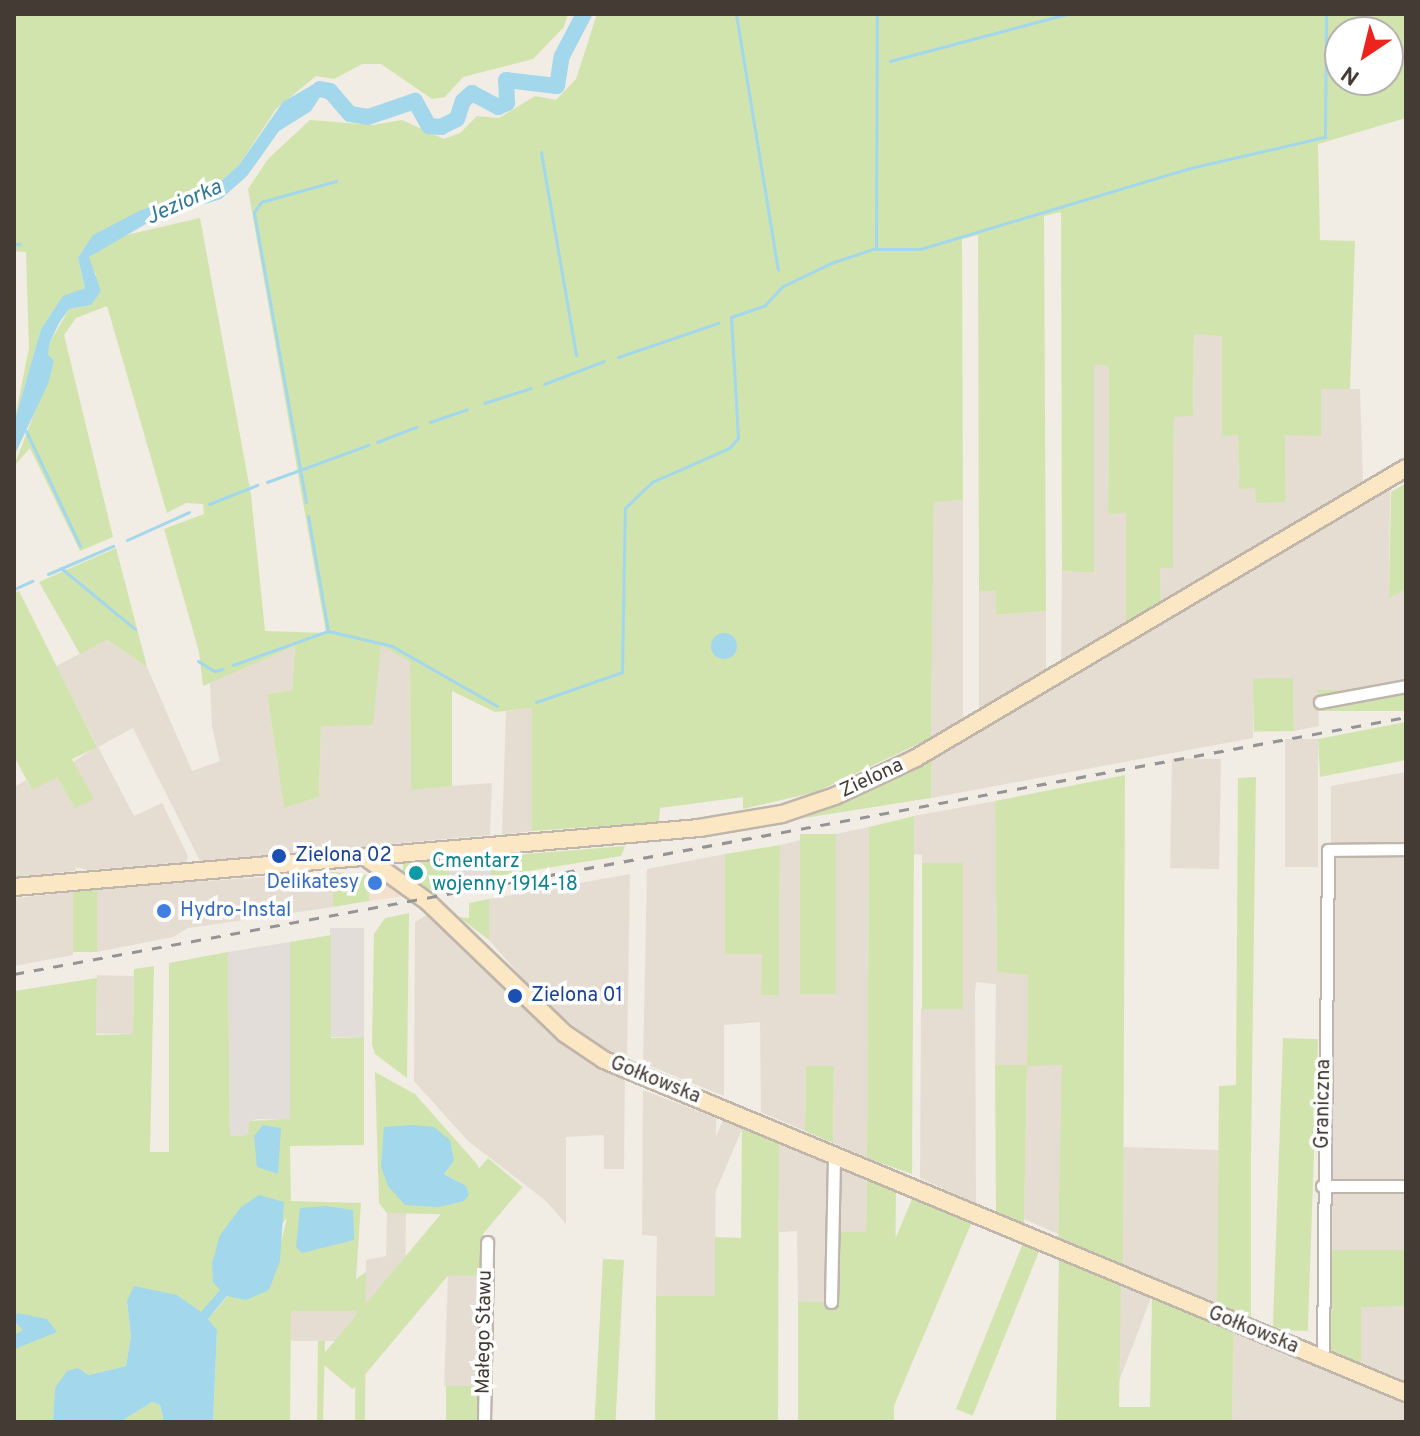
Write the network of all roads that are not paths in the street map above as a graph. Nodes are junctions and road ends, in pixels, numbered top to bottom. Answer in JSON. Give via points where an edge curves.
{"nodes":[{"id":1,"x":1406,"y":468,"type":"edge"},
{"id":2,"x":1406,"y":686,"type":"edge"},
{"id":3,"x":1320,"y":702,"type":"dead end"},
{"id":4,"x":1406,"y":849,"type":"edge"},
{"id":5,"x":365,"y":857,"type":"junction"},
{"id":6,"x":14,"y":887,"type":"edge"},
{"id":7,"x":834,"y":1154,"type":"junction"},
{"id":8,"x":1322,"y":1186,"type":"junction"},
{"id":9,"x":1406,"y":1186,"type":"edge"},
{"id":10,"x":487,"y":1242,"type":"dead end"},
{"id":11,"x":831,"y":1302,"type":"dead end"},
{"id":12,"x":1323,"y":1359,"type":"junction"},
{"id":13,"x":1406,"y":1393,"type":"edge"},
{"id":14,"x":484,"y":1422,"type":"edge"}],
"edges":[{"from":1,"to":5,"type":"street","name":"Zielona","via":[[1002,709],[825,800],[758,819],[699,828]]},
{"from":2,"to":3,"type":"street"},
{"from":4,"to":8,"type":"street","name":"Graniczna","via":[[1328,850]]},
{"from":5,"to":6,"type":"street"},
{"from":5,"to":7,"type":"street","name":"Gołkowska","via":[[428,902],[589,1052]]},
{"from":7,"to":11,"type":"street"},
{"from":7,"to":12,"type":"street","name":"Gołkowska"},
{"from":8,"to":9,"type":"street"},
{"from":8,"to":12,"type":"street","name":"Graniczna"},
{"from":10,"to":14,"type":"street","name":"Małego Stawu"},
{"from":12,"to":13,"type":"street","name":"Gołkowska"}]}
